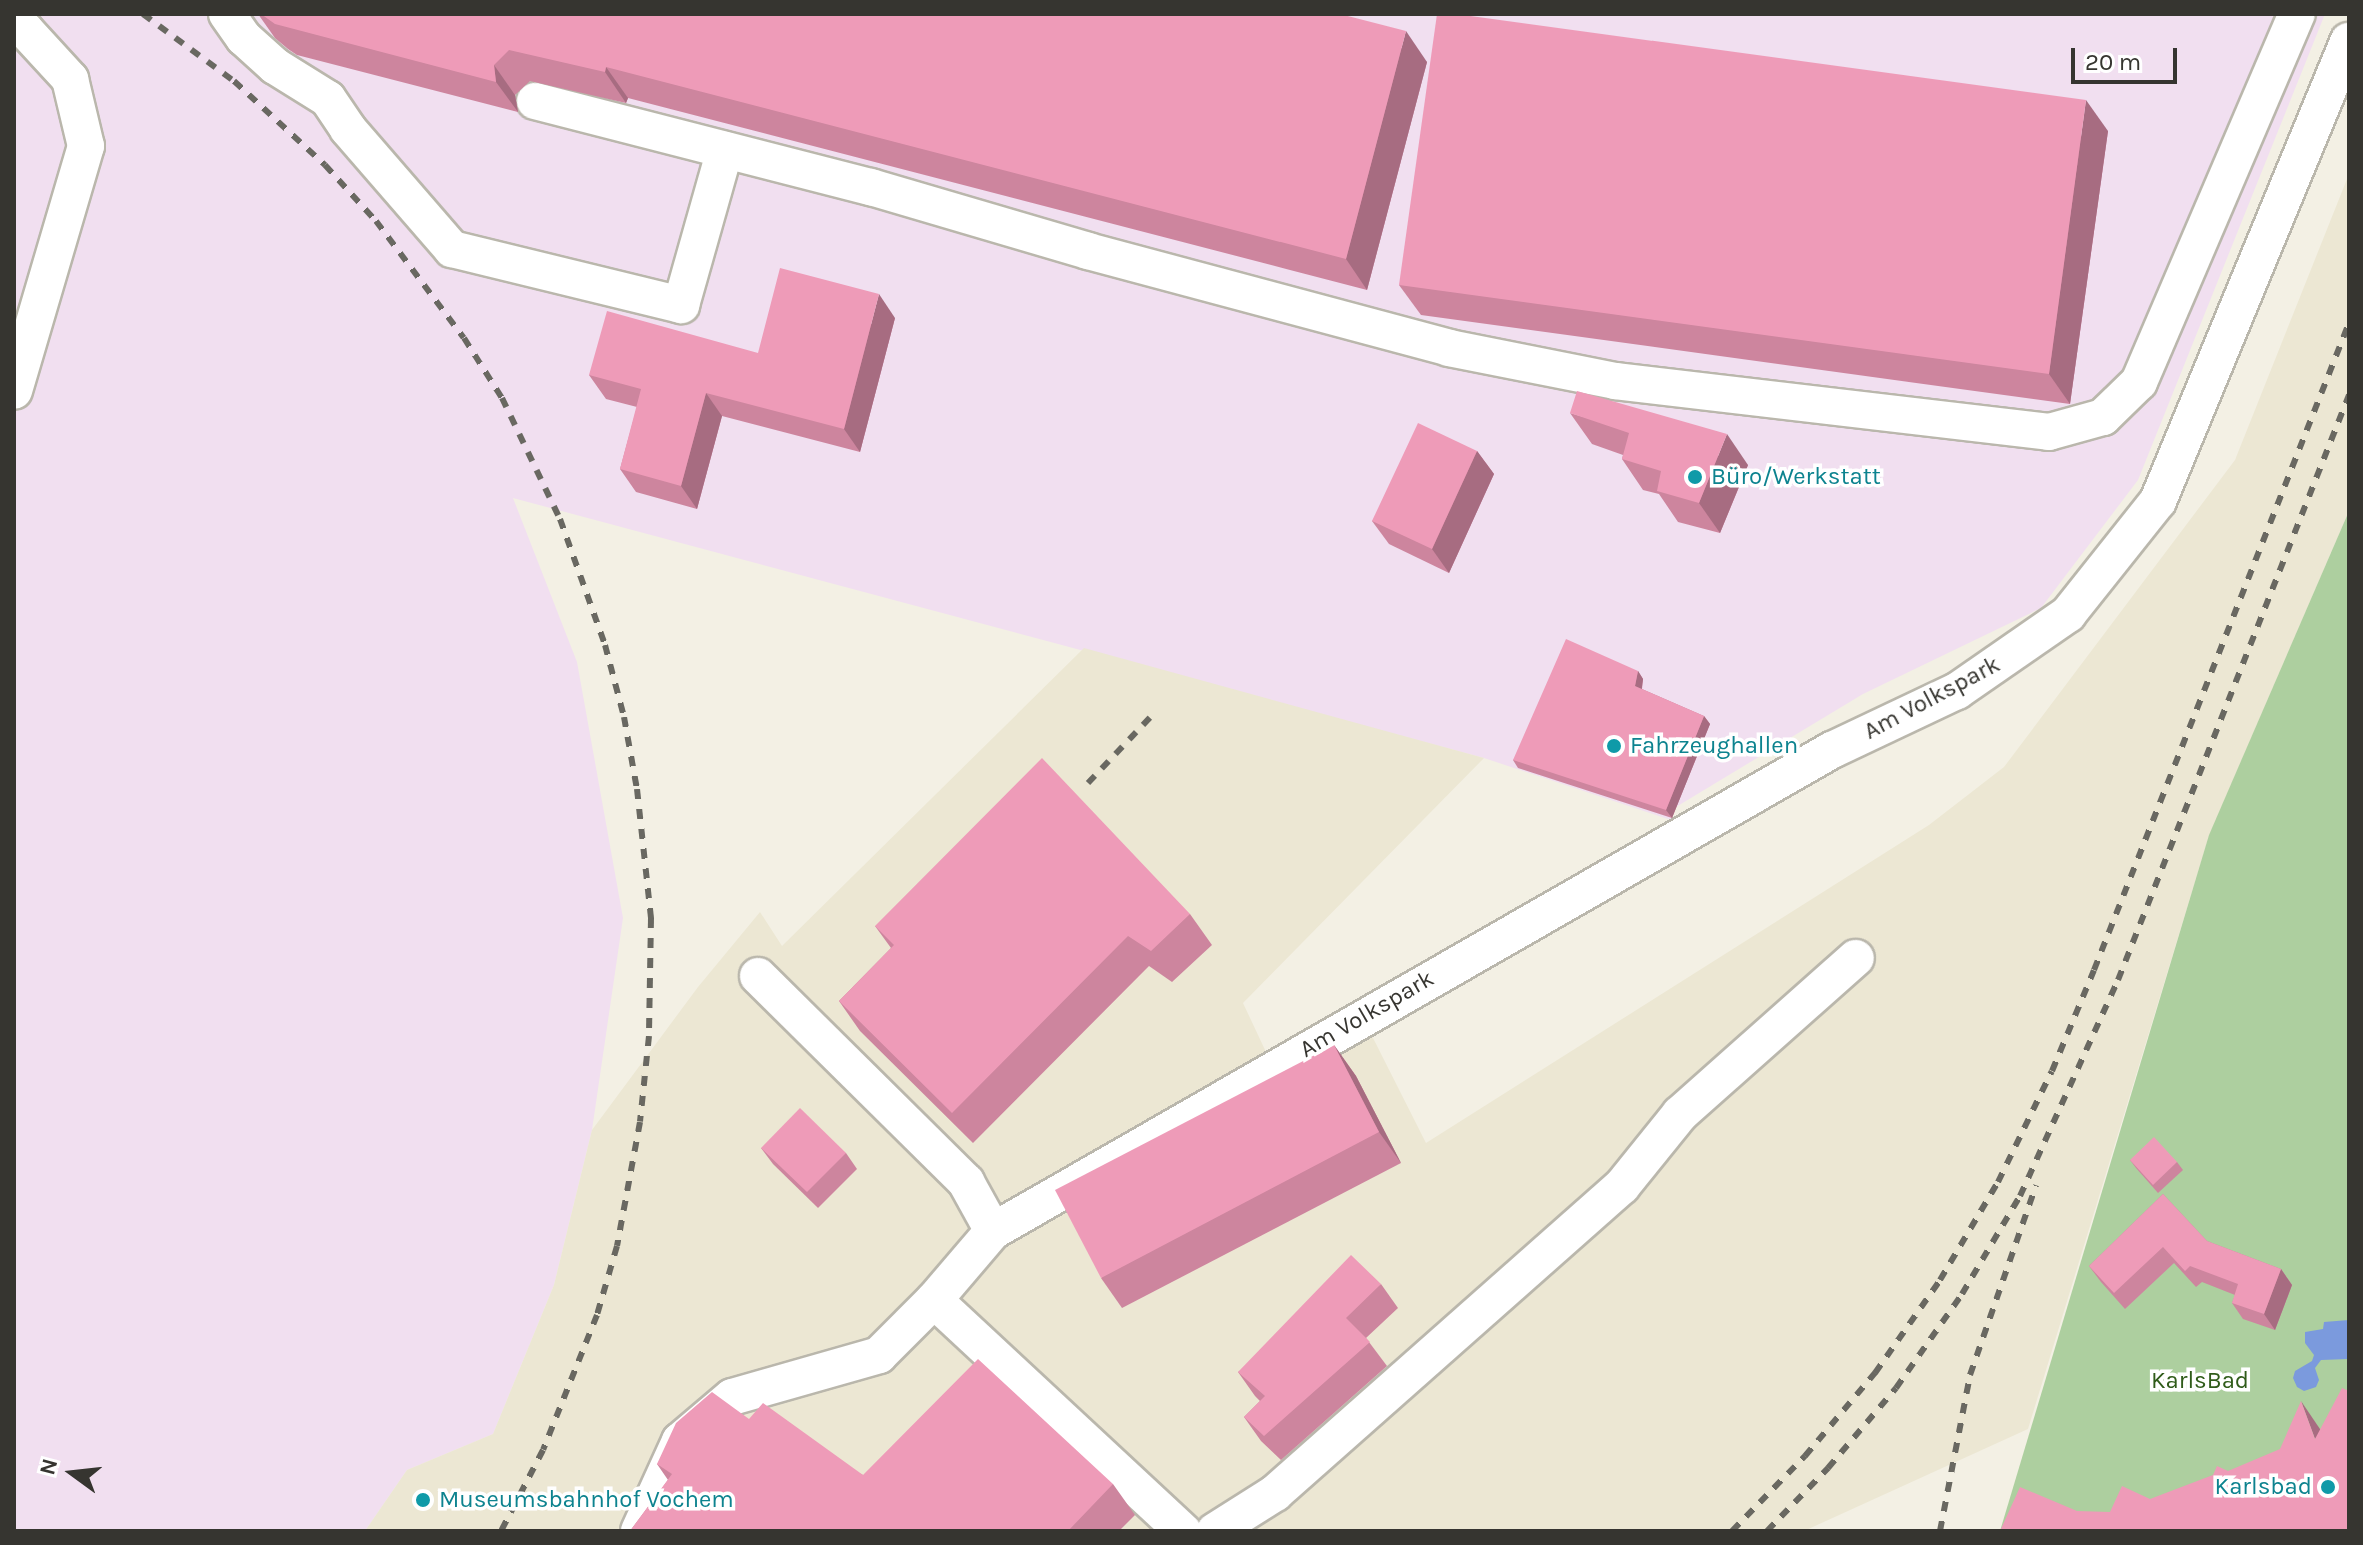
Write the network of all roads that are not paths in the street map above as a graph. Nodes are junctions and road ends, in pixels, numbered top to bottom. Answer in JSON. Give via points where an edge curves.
{"nodes":[{"id":1,"x":227,"y":14,"type":"edge"},
{"id":2,"x":2297,"y":14,"type":"edge"},
{"id":3,"x":14,"y":24,"type":"edge"},
{"id":4,"x":2349,"y":41,"type":"edge"},
{"id":5,"x":535,"y":101,"type":"dead end"},
{"id":6,"x":725,"y":150,"type":"junction"},
{"id":7,"x":14,"y":391,"type":"edge"},
{"id":8,"x":1856,"y":958,"type":"dead end"},
{"id":9,"x":758,"y":976,"type":"dead end"},
{"id":10,"x":993,"y":1231,"type":"junction"},
{"id":11,"x":934,"y":1300,"type":"junction"},
{"id":12,"x":639,"y":1531,"type":"edge"},
{"id":13,"x":1183,"y":1531,"type":"edge"},
{"id":14,"x":1215,"y":1531,"type":"edge"}],
"edges":[{"from":1,"to":6,"type":"lane","via":[[275,66],[328,99],[452,249],[681,305]]},
{"from":2,"to":6,"type":"lane","via":[[2139,382],[2103,417],[2049,432],[1615,381],[1449,348]]},
{"from":3,"to":7,"type":"lane","via":[[70,79],[86,146]]},
{"from":4,"to":10,"type":"lane","name":"Am Volkspark","via":[[2158,501],[2068,614],[1957,691],[1584,877]]},
{"from":5,"to":6,"type":"lane"},
{"from":8,"to":14,"type":"lane","via":[[1680,1114],[1622,1186],[1275,1493]]},
{"from":9,"to":10,"type":"lane","via":[[966,1182]]},
{"from":10,"to":11,"type":"lane","name":"Am Volkspark"},
{"from":11,"to":12,"type":"lane","name":"Am Volkspark","via":[[879,1355],[732,1397],[680,1441]]},
{"from":11,"to":13,"type":"lane"}]}
